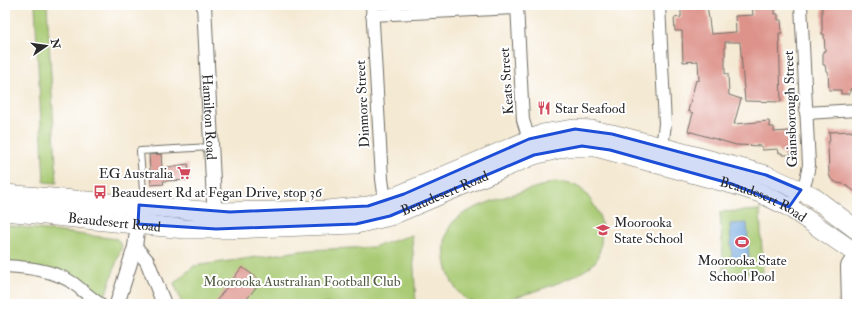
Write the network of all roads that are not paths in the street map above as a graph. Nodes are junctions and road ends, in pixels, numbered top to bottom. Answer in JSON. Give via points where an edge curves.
{"nodes":[{"id":1,"x":204,"y":5,"type":"edge"},
{"id":2,"x":659,"y":5,"type":"edge"},
{"id":3,"x":801,"y":5,"type":"edge"},
{"id":4,"x":517,"y":7,"type":"edge"},
{"id":5,"x":372,"y":10,"type":"edge"},
{"id":6,"x":857,"y":110,"type":"edge"},
{"id":7,"x":806,"y":113,"type":"junction"},
{"id":8,"x":211,"y":147,"type":"junction"},
{"id":9,"x":531,"y":147,"type":"junction"},
{"id":10,"x":662,"y":147,"type":"junction"},
{"id":11,"x":801,"y":190,"type":"junction"},
{"id":12,"x":5,"y":194,"type":"edge"},
{"id":13,"x":141,"y":198,"type":"junction"},
{"id":14,"x":385,"y":201,"type":"junction"},
{"id":15,"x":789,"y":207,"type":"junction"},
{"id":16,"x":5,"y":211,"type":"edge"},
{"id":17,"x":215,"y":221,"type":"junction"},
{"id":18,"x":138,"y":224,"type":"junction"},
{"id":19,"x":857,"y":230,"type":"edge"},
{"id":20,"x":135,"y":247,"type":"junction"},
{"id":21,"x":856,"y":254,"type":"edge"},
{"id":22,"x":5,"y":266,"type":"edge"},
{"id":23,"x":100,"y":304,"type":"edge"},
{"id":24,"x":117,"y":304,"type":"edge"},
{"id":25,"x":164,"y":304,"type":"edge"},
{"id":26,"x":848,"y":304,"type":"edge"}],
"edges":[{"from":1,"to":8,"type":"street","name":"Hamilton Road"},
{"from":2,"to":10,"type":"street","via":[[665,124]]},
{"from":3,"to":7,"type":"street","name":"Gainsborough Street"},
{"from":4,"to":5,"type":"street"},
{"from":4,"to":9,"type":"street","name":"Keats Street","via":[[522,107]]},
{"from":5,"to":14,"type":"street","name":"Dinmore Street"},
{"from":6,"to":7,"type":"street"},
{"from":7,"to":11,"type":"street","name":"Gainsborough Street","via":[[809,165]]},
{"from":8,"to":13,"type":"lane","via":[[140,152]]},
{"from":8,"to":17,"type":"street","name":"Hamilton Road"},
{"from":9,"to":10,"type":"highway","name":"Beaudesert Road","via":[[560,130],[575,129],[592,130]]},
{"from":9,"to":14,"type":"highway","name":"Beaudesert Road"},
{"from":9,"to":15,"type":"highway","name":"Beaudesert Road","via":[[603,148],[732,184],[760,193]]},
{"from":9,"to":17,"type":"highway","name":"Beaudesert Road","via":[[410,208],[375,221],[331,226]]},
{"from":10,"to":11,"type":"highway","name":"Beaudesert Road","via":[[766,175]]},
{"from":11,"to":15,"type":"street","name":"Gainsborough Street"},
{"from":11,"to":19,"type":"highway","name":"Beaudesert Road"},
{"from":12,"to":13,"type":"highway","name":"Beaudesert Road"},
{"from":13,"to":17,"type":"highway","name":"Beaudesert Road"},
{"from":13,"to":18,"type":"street"},
{"from":14,"to":17,"type":"highway","name":"Beaudesert Road","via":[[368,206]]},
{"from":15,"to":21,"type":"highway","name":"Beaudesert Road"},
{"from":16,"to":18,"type":"highway","name":"Beaudesert Road"},
{"from":17,"to":18,"type":"highway","name":"Beaudesert Road"},
{"from":18,"to":20,"type":"street"},
{"from":20,"to":24,"type":"street"},
{"from":20,"to":25,"type":"street","via":[[147,262]]},
{"from":21,"to":26,"type":"street","via":[[847,266]]},
{"from":22,"to":23,"type":"street","via":[[53,273],[72,283]]}]}
